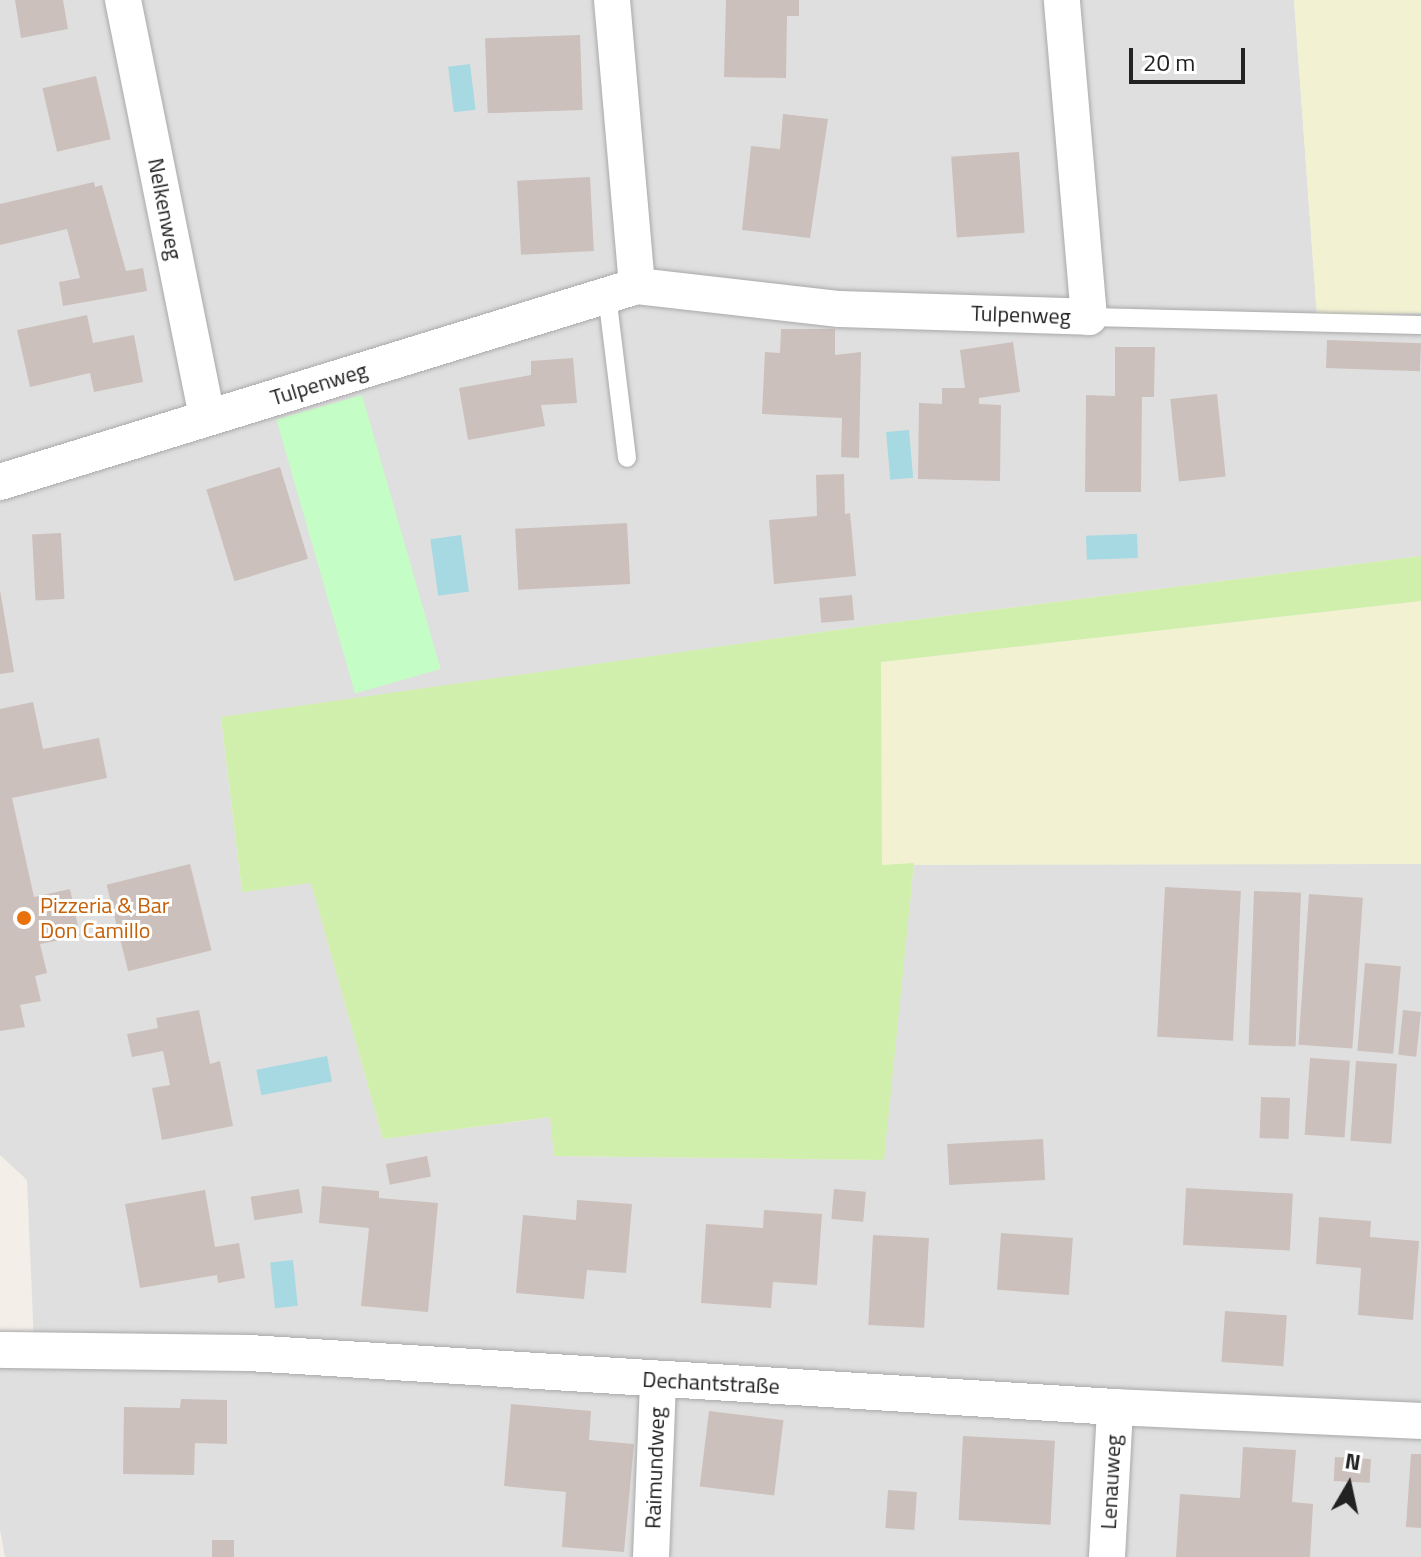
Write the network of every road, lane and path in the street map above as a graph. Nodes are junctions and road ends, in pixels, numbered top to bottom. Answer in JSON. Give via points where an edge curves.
{"nodes":[{"id":1,"x":123,"y":0,"type":"edge"},
{"id":2,"x":612,"y":0,"type":"edge"},
{"id":3,"x":1062,"y":0,"type":"edge"},
{"id":4,"x":622,"y":290,"type":"junction"},
{"id":5,"x":1089,"y":317,"type":"junction"},
{"id":6,"x":1421,"y":325,"type":"edge"},
{"id":7,"x":207,"y":418,"type":"junction"},
{"id":8,"x":627,"y":458,"type":"dead end"},
{"id":9,"x":0,"y":482,"type":"edge"},
{"id":10,"x":0,"y":1350,"type":"edge"},
{"id":11,"x":658,"y":1380,"type":"junction"},
{"id":12,"x":1115,"y":1407,"type":"junction"},
{"id":13,"x":1421,"y":1421,"type":"edge"},
{"id":14,"x":651,"y":1557,"type":"edge"},
{"id":15,"x":1107,"y":1557,"type":"edge"}],
"edges":[{"from":1,"to":7,"type":"street","name":"Nelkenweg"},
{"from":2,"to":4,"type":"street"},
{"from":3,"to":5,"type":"street","name":"Tulpenweg"},
{"from":4,"to":5,"type":"street","name":"Tulpenweg","via":[[840,309]]},
{"from":4,"to":7,"type":"street","name":"Tulpenweg"},
{"from":4,"to":8,"type":"lane"},
{"from":5,"to":6,"type":"lane"},
{"from":7,"to":9,"type":"street","name":"Tulpenweg"},
{"from":10,"to":11,"type":"street","name":"Dechantstraße","via":[[249,1353]]},
{"from":11,"to":12,"type":"street","name":"Dechantstraße"},
{"from":11,"to":14,"type":"street","name":"Raimundweg"},
{"from":12,"to":13,"type":"street","name":"Dechantstraße"},
{"from":12,"to":15,"type":"street","name":"Lenauweg"}]}
